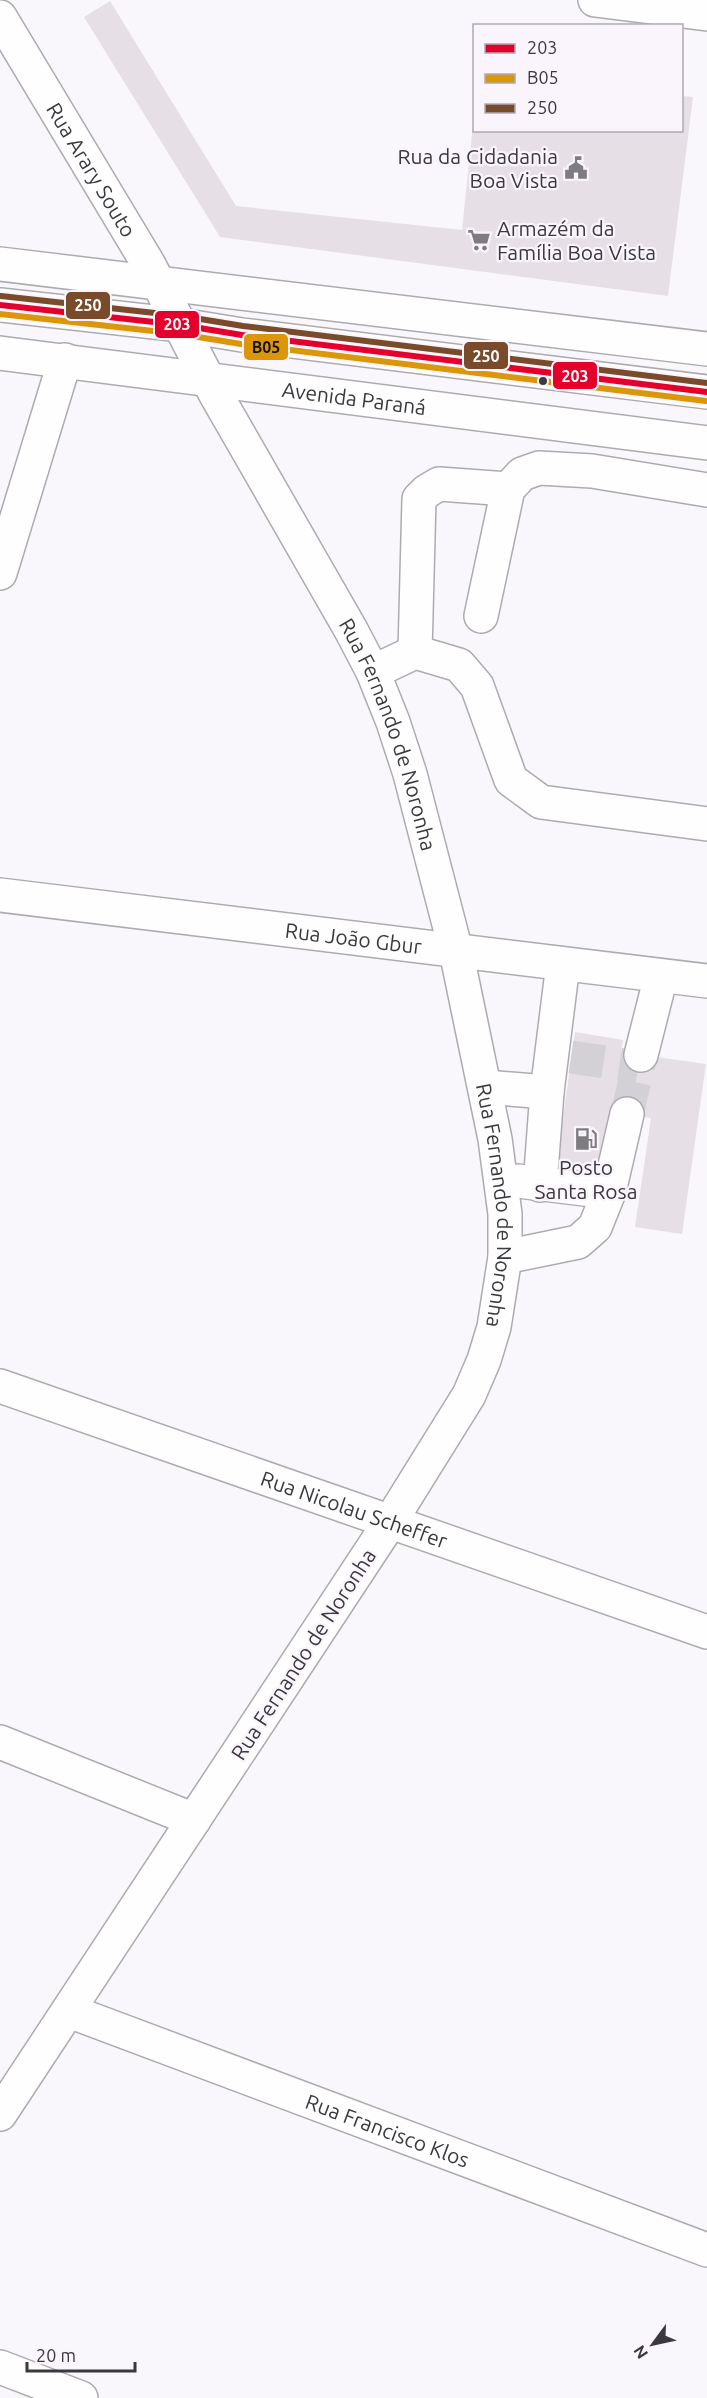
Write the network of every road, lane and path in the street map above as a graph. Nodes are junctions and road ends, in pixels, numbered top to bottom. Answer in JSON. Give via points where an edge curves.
{"nodes":[{"id":1,"x":595,"y":0,"type":"edge"},
{"id":2,"x":707,"y":14,"type":"edge"},
{"id":3,"x":0,"y":17,"type":"edge"},
{"id":4,"x":0,"y":264,"type":"edge"},
{"id":5,"x":159,"y":283,"type":"junction"},
{"id":6,"x":0,"y":305,"type":"edge"},
{"id":7,"x":181,"y":326,"type":"junction"},
{"id":8,"x":707,"y":349,"type":"edge"},
{"id":9,"x":0,"y":352,"type":"edge"},
{"id":10,"x":65,"y":360,"type":"junction"},
{"id":11,"x":209,"y":381,"type":"junction"},
{"id":12,"x":707,"y":392,"type":"edge"},
{"id":13,"x":707,"y":443,"type":"edge"},
{"id":14,"x":508,"y":489,"type":"junction"},
{"id":15,"x":707,"y":490,"type":"edge"},
{"id":16,"x":0,"y":573,"type":"edge"},
{"id":17,"x":481,"y":616,"type":"dead end"},
{"id":18,"x":415,"y":652,"type":"junction"},
{"id":19,"x":373,"y":672,"type":"junction"},
{"id":20,"x":707,"y":824,"type":"edge"},
{"id":21,"x":0,"y":896,"type":"edge"},
{"id":22,"x":456,"y":951,"type":"junction"},
{"id":23,"x":563,"y":964,"type":"junction"},
{"id":24,"x":661,"y":976,"type":"junction"},
{"id":25,"x":707,"y":981,"type":"edge"},
{"id":26,"x":641,"y":1055,"type":"tunnel mouth"},
{"id":27,"x":485,"y":1087,"type":"junction"},
{"id":28,"x":547,"y":1092,"type":"junction"},
{"id":29,"x":627,"y":1114,"type":"tunnel mouth"},
{"id":30,"x":502,"y":1178,"type":"junction"},
{"id":31,"x":540,"y":1185,"type":"junction"},
{"id":32,"x":609,"y":1192,"type":"junction"},
{"id":33,"x":505,"y":1257,"type":"junction"},
{"id":34,"x":0,"y":1386,"type":"edge"},
{"id":35,"x":390,"y":1522,"type":"junction"},
{"id":36,"x":707,"y":1632,"type":"edge"},
{"id":37,"x":0,"y":1742,"type":"edge"},
{"id":38,"x":194,"y":1820,"type":"junction"},
{"id":39,"x":69,"y":2011,"type":"junction"},
{"id":40,"x":0,"y":2114,"type":"edge"},
{"id":41,"x":707,"y":2250,"type":"edge"},
{"id":42,"x":0,"y":2367,"type":"edge"},
{"id":43,"x":81,"y":2398,"type":"edge"}],
"edges":[{"from":1,"to":2,"type":"main road"},
{"from":3,"to":5,"type":"main road","name":"Rua Arary Souto"},
{"from":4,"to":5,"type":"main road"},
{"from":5,"to":7,"type":"main road","name":"Rua Arary Souto"},
{"from":5,"to":8,"type":"main road"},
{"from":6,"to":7,"type":"main road"},
{"from":7,"to":11,"type":"main road","name":"Rua Fernando de Noronha"},
{"from":7,"to":12,"type":"main road"},
{"from":9,"to":10,"type":"main road","name":"Avenida Paraná"},
{"from":10,"to":11,"type":"main road","name":"Avenida Paraná"},
{"from":10,"to":16,"type":"main road"},
{"from":11,"to":13,"type":"main road","name":"Avenida Paraná"},
{"from":11,"to":19,"type":"main road","name":"Rua Fernando de Noronha"},
{"from":14,"to":15,"type":"main road","via":[[522,474],[539,468],[592,471]]},
{"from":14,"to":17,"type":"main road"},
{"from":14,"to":18,"type":"main road","via":[[439,484],[419,499]]},
{"from":18,"to":19,"type":"main road"},
{"from":18,"to":20,"type":"main road","via":[[459,665],[477,686],[511,780],[541,802]]},
{"from":19,"to":22,"type":"main road","name":"Rua Fernando de Noronha","via":[[410,774]]},
{"from":21,"to":22,"type":"main road","name":"Rua João Gbur"},
{"from":22,"to":23,"type":"main road","name":"Rua João Gbur"},
{"from":22,"to":27,"type":"main road","name":"Rua Fernando de Noronha"},
{"from":23,"to":24,"type":"main road","name":"Rua João Gbur"},
{"from":23,"to":28,"type":"main road","via":[[561,1056]]},
{"from":24,"to":25,"type":"main road","name":"Rua João Gbur"},
{"from":24,"to":26,"type":"main road"},
{"from":27,"to":28,"type":"main road"},
{"from":27,"to":30,"type":"main road","name":"Rua Fernando de Noronha"},
{"from":28,"to":31,"type":"main road"},
{"from":29,"to":32,"type":"main road"},
{"from":30,"to":31,"type":"main road"},
{"from":30,"to":33,"type":"main road","name":"Rua Fernando de Noronha"},
{"from":31,"to":32,"type":"main road"},
{"from":32,"to":33,"type":"main road","via":[[595,1227],[578,1242]]},
{"from":33,"to":35,"type":"main road","name":"Rua Fernando de Noronha","via":[[494,1327],[470,1395]]},
{"from":34,"to":35,"type":"main road","name":"Rua Nicolau Scheffer"},
{"from":35,"to":36,"type":"main road","name":"Rua Nicolau Scheffer"},
{"from":35,"to":38,"type":"main road","name":"Rua Fernando de Noronha"},
{"from":37,"to":38,"type":"main road"},
{"from":38,"to":39,"type":"main road","name":"Rua Fernando de Noronha"},
{"from":39,"to":40,"type":"main road","name":"Rua Fernando de Noronha"},
{"from":39,"to":41,"type":"main road","name":"Rua Francisco Klos"},
{"from":42,"to":43,"type":"main road"}]}
